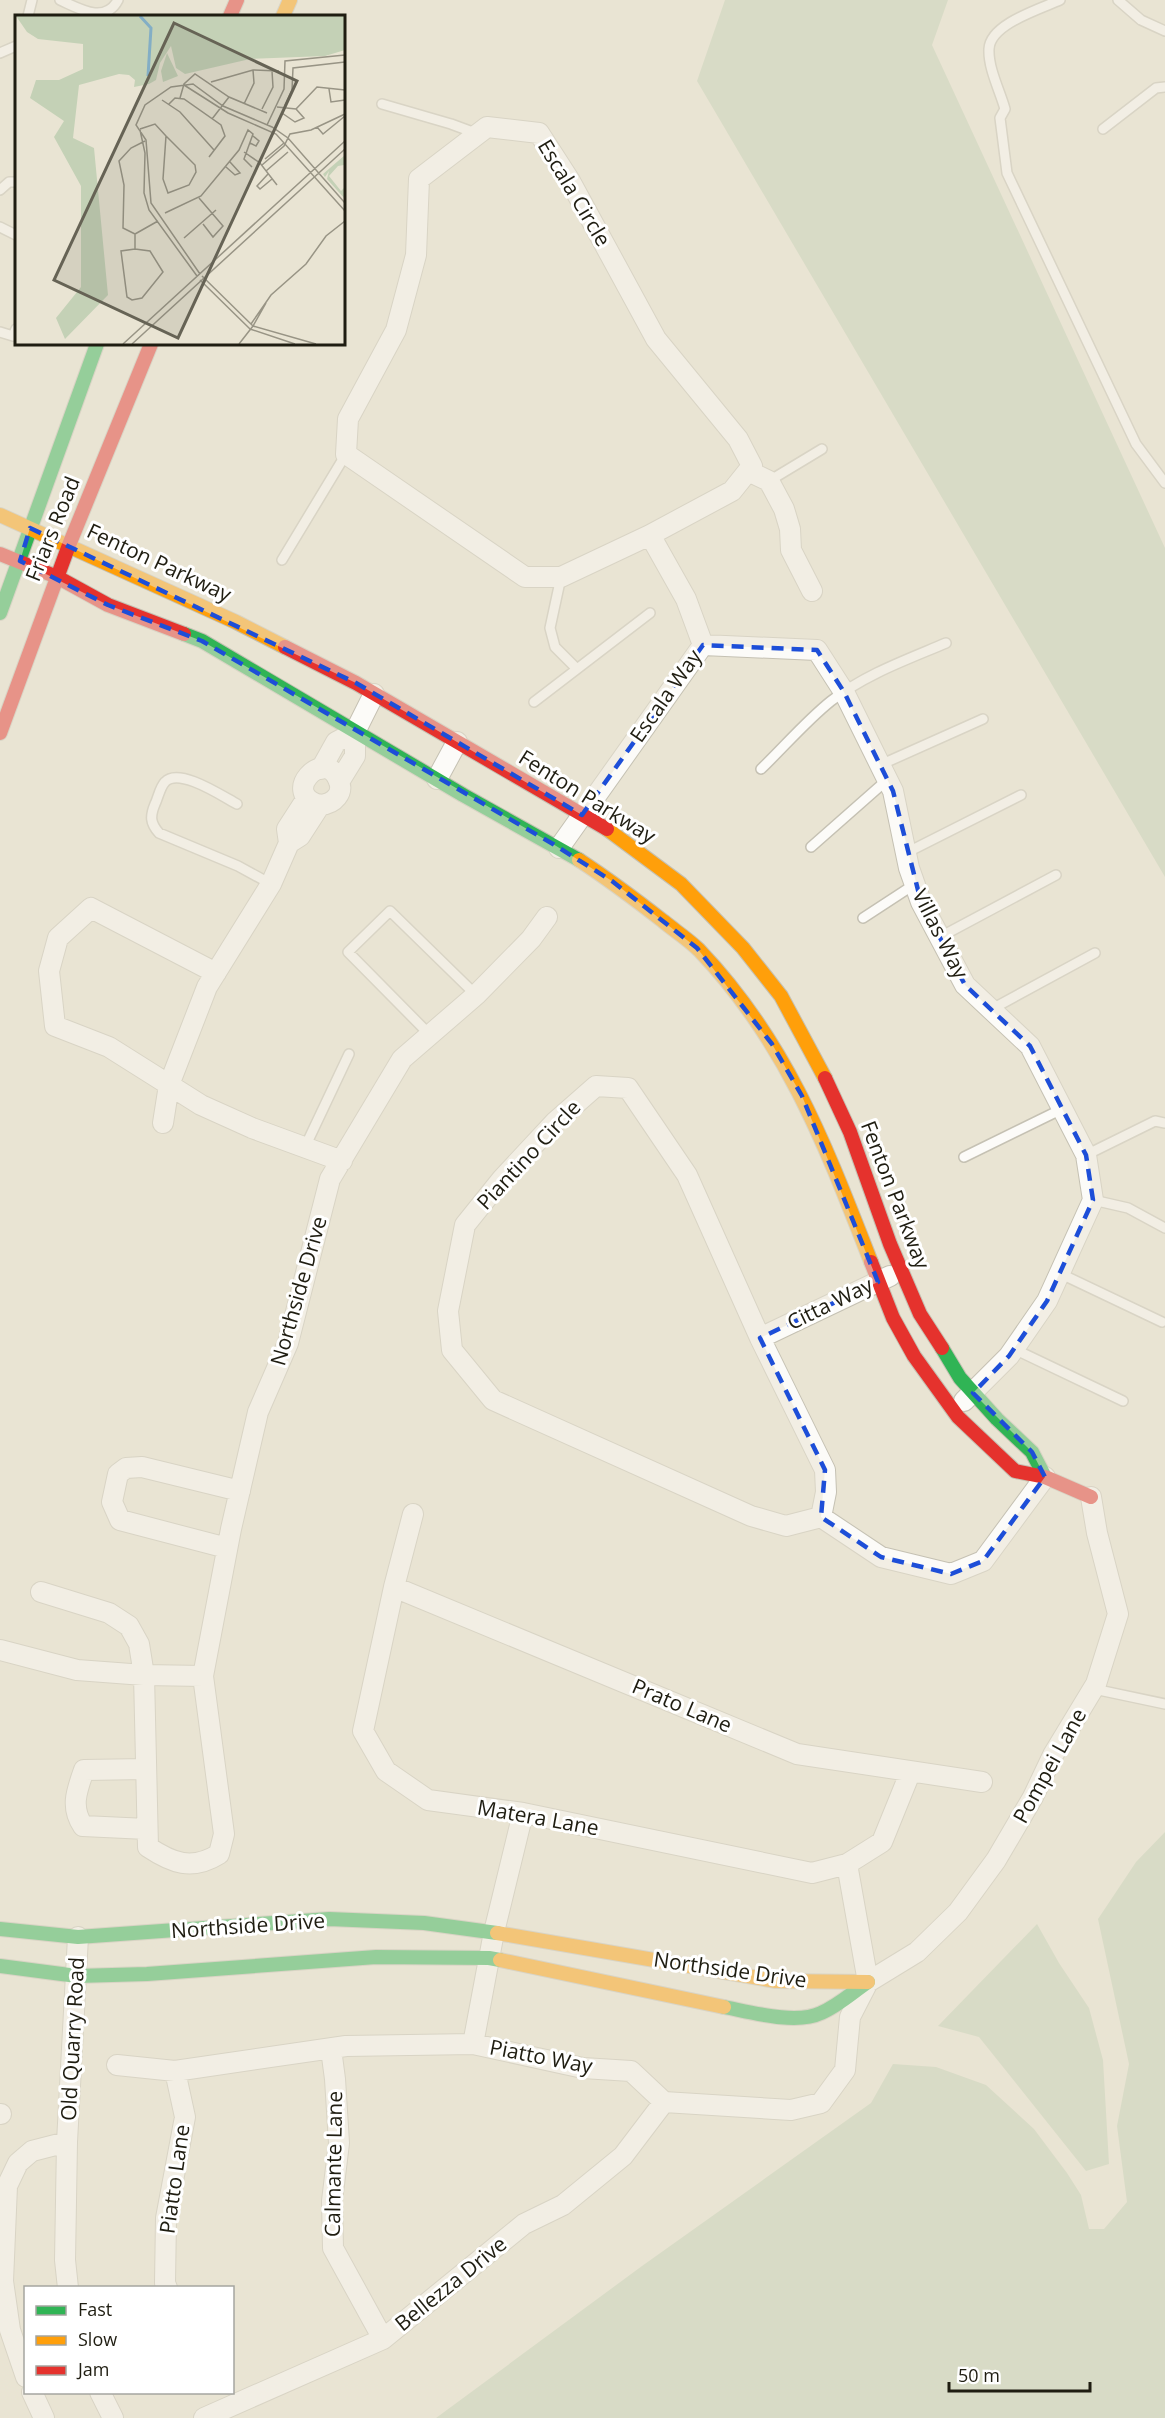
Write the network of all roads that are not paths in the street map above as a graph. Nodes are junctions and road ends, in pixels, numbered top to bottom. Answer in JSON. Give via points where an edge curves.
{"nodes":[{"id":1,"x":32,"y":0,"type":"edge"},
{"id":2,"x":60,"y":0,"type":"edge"},
{"id":3,"x":118,"y":0,"type":"edge"},
{"id":4,"x":237,"y":0,"type":"edge"},
{"id":5,"x":290,"y":0,"type":"edge"},
{"id":6,"x":1060,"y":0,"type":"edge"},
{"id":7,"x":1118,"y":0,"type":"edge"},
{"id":8,"x":28,"y":15,"type":"edge"},
{"id":9,"x":230,"y":15,"type":"edge"},
{"id":10,"x":283,"y":15,"type":"edge"},
{"id":11,"x":1165,"y":31,"type":"edge"},
{"id":12,"x":15,"y":46,"type":"edge"},
{"id":13,"x":0,"y":53,"type":"edge"},
{"id":14,"x":1165,"y":87,"type":"edge"},
{"id":15,"x":382,"y":104,"type":"dead end"},
{"id":16,"x":1103,"y":129,"type":"dead end"},
{"id":17,"x":478,"y":134,"type":"junction"},
{"id":18,"x":15,"y":182,"type":"edge"},
{"id":19,"x":0,"y":190,"type":"edge"},
{"id":20,"x":0,"y":227,"type":"edge"},
{"id":21,"x":15,"y":234,"type":"edge"},
{"id":22,"x":15,"y":331,"type":"edge"},
{"id":23,"x":0,"y":332,"type":"edge"},
{"id":24,"x":97,"y":345,"type":"edge"},
{"id":25,"x":151,"y":345,"type":"edge"},
{"id":26,"x":822,"y":449,"type":"dead end"},
{"id":27,"x":346,"y":454,"type":"junction"},
{"id":28,"x":748,"y":471,"type":"junction"},
{"id":29,"x":770,"y":481,"type":"junction"},
{"id":30,"x":1165,"y":483,"type":"edge"},
{"id":31,"x":0,"y":515,"type":"edge"},
{"id":32,"x":30,"y":528,"type":"junction"},
{"id":33,"x":650,"y":535,"type":"junction"},
{"id":34,"x":69,"y":545,"type":"junction"},
{"id":35,"x":0,"y":554,"type":"edge"},
{"id":36,"x":282,"y":560,"type":"dead end"},
{"id":37,"x":20,"y":561,"type":"junction"},
{"id":38,"x":57,"y":577,"type":"junction"},
{"id":39,"x":561,"y":577,"type":"junction"},
{"id":40,"x":812,"y":591,"type":"dead end"},
{"id":41,"x":0,"y":612,"type":"edge"},
{"id":42,"x":650,"y":613,"type":"dead end"},
{"id":43,"x":946,"y":643,"type":"dead end"},
{"id":44,"x":703,"y":645,"type":"junction"},
{"id":45,"x":577,"y":669,"type":"junction"},
{"id":46,"x":844,"y":692,"type":"junction"},
{"id":47,"x":374,"y":694,"type":"junction"},
{"id":48,"x":534,"y":702,"type":"dead end"},
{"id":49,"x":983,"y":720,"type":"dead end"},
{"id":50,"x":356,"y":732,"type":"junction"},
{"id":51,"x":0,"y":733,"type":"edge"},
{"id":52,"x":457,"y":742,"type":"junction"},
{"id":53,"x":321,"y":769,"type":"junction"},
{"id":54,"x":761,"y":769,"type":"dead end"},
{"id":55,"x":884,"y":773,"type":"junction"},
{"id":56,"x":437,"y":779,"type":"junction"},
{"id":57,"x":339,"y":782,"type":"junction"},
{"id":58,"x":1021,"y":795,"type":"dead end"},
{"id":59,"x":314,"y":802,"type":"junction"},
{"id":60,"x":237,"y":804,"type":"dead end"},
{"id":61,"x":582,"y":815,"type":"junction"},
{"id":62,"x":810,"y":847,"type":"dead end"},
{"id":63,"x":559,"y":848,"type":"junction"},
{"id":64,"x":906,"y":853,"type":"junction"},
{"id":65,"x":1056,"y":875,"type":"dead end"},
{"id":66,"x":271,"y":884,"type":"junction"},
{"id":67,"x":915,"y":884,"type":"junction"},
{"id":68,"x":547,"y":917,"type":"dead end"},
{"id":69,"x":863,"y":918,"type":"dead end"},
{"id":70,"x":940,"y":937,"type":"junction"},
{"id":71,"x":1095,"y":953,"type":"dead end"},
{"id":72,"x":216,"y":973,"type":"junction"},
{"id":73,"x":476,"y":995,"type":"junction"},
{"id":74,"x":990,"y":1010,"type":"junction"},
{"id":75,"x":430,"y":1035,"type":"junction"},
{"id":76,"x":349,"y":1054,"type":"dead end"},
{"id":77,"x":169,"y":1085,"type":"junction"},
{"id":78,"x":1062,"y":1109,"type":"junction"},
{"id":79,"x":163,"y":1123,"type":"dead end"},
{"id":80,"x":1165,"y":1123,"type":"edge"},
{"id":81,"x":305,"y":1148,"type":"junction"},
{"id":82,"x":1086,"y":1155,"type":"junction"},
{"id":83,"x":964,"y":1157,"type":"dead end"},
{"id":84,"x":342,"y":1161,"type":"junction"},
{"id":85,"x":1093,"y":1200,"type":"junction"},
{"id":86,"x":1165,"y":1228,"type":"edge"},
{"id":87,"x":901,"y":1271,"type":"junction"},
{"id":88,"x":1059,"y":1273,"type":"junction"},
{"id":89,"x":878,"y":1282,"type":"junction"},
{"id":90,"x":1162,"y":1322,"type":"dead end"},
{"id":91,"x":760,"y":1338,"type":"junction"},
{"id":92,"x":1014,"y":1349,"type":"junction"},
{"id":93,"x":973,"y":1392,"type":"junction"},
{"id":94,"x":1123,"y":1401,"type":"dead end"},
{"id":95,"x":954,"y":1412,"type":"junction"},
{"id":96,"x":1045,"y":1477,"type":"junction"},
{"id":97,"x":240,"y":1491,"type":"junction"},
{"id":98,"x":1091,"y":1497,"type":"joint"},
{"id":99,"x":413,"y":1514,"type":"dead end"},
{"id":100,"x":821,"y":1517,"type":"junction"},
{"id":101,"x":227,"y":1548,"type":"junction"},
{"id":102,"x":394,"y":1587,"type":"junction"},
{"id":103,"x":41,"y":1592,"type":"dead end"},
{"id":104,"x":0,"y":1650,"type":"edge"},
{"id":105,"x":144,"y":1675,"type":"junction"},
{"id":106,"x":203,"y":1676,"type":"junction"},
{"id":107,"x":1094,"y":1689,"type":"junction"},
{"id":108,"x":1165,"y":1704,"type":"edge"},
{"id":109,"x":146,"y":1769,"type":"junction"},
{"id":110,"x":910,"y":1773,"type":"junction"},
{"id":111,"x":982,"y":1782,"type":"dead end"},
{"id":112,"x":523,"y":1813,"type":"junction"},
{"id":113,"x":147,"y":1829,"type":"junction"},
{"id":114,"x":847,"y":1864,"type":"junction"},
{"id":115,"x":277,"y":1923,"type":"junction"},
{"id":116,"x":0,"y":1929,"type":"edge"},
{"id":117,"x":494,"y":1932,"type":"junction"},
{"id":118,"x":78,"y":1937,"type":"junction"},
{"id":119,"x":489,"y":1958,"type":"junction"},
{"id":120,"x":281,"y":1963,"type":"junction"},
{"id":121,"x":0,"y":1966,"type":"edge"},
{"id":122,"x":77,"y":1976,"type":"junction"},
{"id":123,"x":868,"y":1982,"type":"junction"},
{"id":124,"x":473,"y":2044,"type":"junction"},
{"id":125,"x":330,"y":2049,"type":"junction"},
{"id":126,"x":117,"y":2065,"type":"dead end"},
{"id":127,"x":175,"y":2071,"type":"junction"},
{"id":128,"x":664,"y":2102,"type":"junction"},
{"id":129,"x":67,"y":2142,"type":"junction"},
{"id":130,"x":4,"y":2187,"type":"edge"},
{"id":131,"x":68,"y":2286,"type":"edge"},
{"id":132,"x":166,"y":2286,"type":"edge"},
{"id":133,"x":383,"y":2339,"type":"junction"},
{"id":134,"x":24,"y":2372,"type":"edge"},
{"id":135,"x":33,"y":2394,"type":"edge"},
{"id":136,"x":101,"y":2394,"type":"edge"},
{"id":137,"x":229,"y":2399,"type":"edge"},
{"id":138,"x":44,"y":2418,"type":"edge"},
{"id":139,"x":113,"y":2418,"type":"edge"},
{"id":140,"x":204,"y":2418,"type":"edge"}],
"edges":[{"from":1,"to":8,"type":"lane"},
{"from":2,"to":3,"type":"lane","via":[[92,14],[105,13]]},
{"from":4,"to":9,"type":"main road"},
{"from":5,"to":10,"type":"main road"},
{"from":6,"to":30,"type":"lane","via":[[1007,24],[991,39],[991,62],[1005,109],[1000,118],[1007,173],[1136,444]]},
{"from":7,"to":11,"type":"lane","via":[[1141,20]]},
{"from":12,"to":13,"type":"lane"},
{"from":14,"to":16,"type":"lane","via":[[1156,88]]},
{"from":15,"to":17,"type":"lane"},
{"from":17,"to":27,"type":"street","name":"Escala Circle","via":[[419,179],[416,255],[396,330],[348,419]]},
{"from":17,"to":28,"type":"street","name":"Escala Circle","via":[[487,127],[539,133],[570,181],[656,339],[738,440],[752,466]]},
{"from":18,"to":19,"type":"lane"},
{"from":20,"to":21,"type":"lane"},
{"from":22,"to":23,"type":"lane","via":[[13,336]]},
{"from":24,"to":32,"type":"main road","name":"Friars Road"},
{"from":25,"to":34,"type":"main road","name":"Friars Road"},
{"from":26,"to":29,"type":"lane"},
{"from":27,"to":36,"type":"lane"},
{"from":27,"to":39,"type":"street","via":[[525,576]]},
{"from":28,"to":29,"type":"street"},
{"from":28,"to":33,"type":"street","via":[[732,491]]},
{"from":29,"to":40,"type":"street","via":[[787,519],[791,550]]},
{"from":31,"to":32,"type":"main road","name":"Fenton Parkway"},
{"from":32,"to":34,"type":"main road","name":"Fenton Parkway"},
{"from":32,"to":37,"type":"main road","name":"Friars Road"},
{"from":33,"to":39,"type":"street"},
{"from":33,"to":44,"type":"street","name":"Escala Way","via":[[686,599]]},
{"from":34,"to":38,"type":"main road","name":"Friars Road"},
{"from":34,"to":47,"type":"main road","name":"Fenton Parkway","via":[[236,622]]},
{"from":35,"to":37,"type":"main road"},
{"from":37,"to":38,"type":"main road"},
{"from":37,"to":41,"type":"main road","name":"Friars Road"},
{"from":38,"to":50,"type":"main road","via":[[108,605],[202,641]]},
{"from":38,"to":51,"type":"main road","name":"Friars Road"},
{"from":39,"to":45,"type":"lane","via":[[550,628],[555,646]]},
{"from":42,"to":45,"type":"lane"},
{"from":43,"to":46,"type":"lane","via":[[882,669]]},
{"from":44,"to":46,"type":"street","name":"Villas Way","via":[[817,650]]},
{"from":44,"to":61,"type":"street","name":"Escala Way"},
{"from":45,"to":48,"type":"lane"},
{"from":46,"to":54,"type":"lane"},
{"from":46,"to":55,"type":"street","name":"Villas Way"},
{"from":47,"to":50,"type":"street"},
{"from":47,"to":52,"type":"main road","name":"Fenton Parkway"},
{"from":49,"to":55,"type":"lane"},
{"from":50,"to":53,"type":"street","via":[[336,742]]},
{"from":50,"to":56,"type":"main road"},
{"from":50,"to":57,"type":"street","via":[[355,756]]},
{"from":52,"to":56,"type":"street"},
{"from":52,"to":61,"type":"main road","name":"Fenton Parkway"},
{"from":53,"to":57,"type":"street","via":[[333,772]]},
{"from":53,"to":59,"type":"street","via":[[306,777],[304,789]]},
{"from":55,"to":62,"type":"lane"},
{"from":55,"to":64,"type":"street","name":"Villas Way","via":[[893,791]]},
{"from":56,"to":63,"type":"main road"},
{"from":57,"to":59,"type":"street","via":[[336,798],[326,805]]},
{"from":58,"to":64,"type":"lane"},
{"from":59,"to":66,"type":"street","via":[[300,836],[289,843]]},
{"from":60,"to":66,"type":"lane","via":[[187,778],[175,776],[165,782],[151,814],[152,825],[159,833]]},
{"from":61,"to":63,"type":"street","name":"Escala Way"},
{"from":61,"to":87,"type":"main road","name":"Fenton Parkway","via":[[681,884],[743,948],[781,996],[816,1058],[850,1132]]},
{"from":63,"to":89,"type":"main road","via":[[660,917],[697,948],[728,983],[772,1044],[802,1096]]},
{"from":64,"to":67,"type":"street","name":"Villas Way"},
{"from":65,"to":70,"type":"lane"},
{"from":66,"to":72,"type":"street"},
{"from":67,"to":69,"type":"lane"},
{"from":67,"to":70,"type":"street","name":"Villas Way"},
{"from":68,"to":73,"type":"street","name":"Northside Drive"},
{"from":70,"to":74,"type":"street","name":"Villas Way","via":[[965,986]]},
{"from":71,"to":74,"type":"lane"},
{"from":72,"to":77,"type":"street"},
{"from":72,"to":77,"type":"street","via":[[91,908],[58,938],[49,971],[55,1026],[109,1047]]},
{"from":73,"to":75,"type":"street","name":"Northside Drive"},
{"from":73,"to":75,"type":"lane","via":[[390,911],[348,952]]},
{"from":74,"to":78,"type":"street","name":"Villas Way","via":[[1030,1046]]},
{"from":75,"to":84,"type":"street","name":"Northside Drive","via":[[402,1059]]},
{"from":76,"to":81,"type":"lane"},
{"from":77,"to":79,"type":"street"},
{"from":77,"to":81,"type":"street","via":[[201,1105]]},
{"from":78,"to":82,"type":"street","name":"Villas Way"},
{"from":78,"to":83,"type":"lane"},
{"from":80,"to":82,"type":"lane","via":[[1155,1121]]},
{"from":81,"to":84,"type":"street"},
{"from":82,"to":85,"type":"street","name":"Villas Way"},
{"from":84,"to":97,"type":"street","name":"Northside Drive","via":[[330,1179],[288,1343],[258,1412]]},
{"from":85,"to":86,"type":"lane","via":[[1128,1208]]},
{"from":85,"to":88,"type":"street"},
{"from":87,"to":89,"type":"street","name":"Citta Way"},
{"from":87,"to":93,"type":"main road","name":"Fenton Parkway","via":[[920,1314]]},
{"from":88,"to":90,"type":"lane"},
{"from":88,"to":92,"type":"street","via":[[1047,1301]]},
{"from":89,"to":91,"type":"street","name":"Citta Way"},
{"from":89,"to":95,"type":"main road","via":[[914,1356]]},
{"from":91,"to":100,"type":"street","name":"Piantino Circle","via":[[825,1470]]},
{"from":91,"to":100,"type":"street","name":"Piantino Circle","via":[[687,1175],[628,1088],[596,1086],[555,1122],[465,1225],[448,1311],[452,1350],[493,1400],[751,1516],[786,1526]]},
{"from":92,"to":93,"type":"street"},
{"from":92,"to":94,"type":"lane"},
{"from":93,"to":95,"type":"street"},
{"from":93,"to":96,"type":"main road","name":"Fenton Parkway","via":[[1032,1452]]},
{"from":95,"to":96,"type":"main road","via":[[1015,1471]]},
{"from":96,"to":98,"type":"main road"},
{"from":96,"to":100,"type":"street","via":[[982,1561],[951,1574],[881,1557]]},
{"from":97,"to":101,"type":"street","name":"Northside Drive"},
{"from":97,"to":101,"type":"street","via":[[142,1467],[126,1468],[118,1474],[112,1502],[120,1520]]},
{"from":98,"to":107,"type":"street","name":"Pompei Lane","via":[[1118,1614]]},
{"from":99,"to":102,"type":"street","name":"Matera Lane"},
{"from":101,"to":106,"type":"street","name":"Northside Drive"},
{"from":102,"to":110,"type":"street","name":"Prato Lane","via":[[797,1754]]},
{"from":102,"to":112,"type":"street","name":"Matera Lane","via":[[363,1731],[386,1771],[428,1800]]},
{"from":103,"to":105,"type":"street","name":"Northside Drive","via":[[109,1613],[129,1626],[139,1644]]},
{"from":104,"to":105,"type":"street","via":[[77,1670]]},
{"from":105,"to":106,"type":"street"},
{"from":105,"to":109,"type":"street","name":"Northside Drive"},
{"from":106,"to":113,"type":"street","name":"Northside Drive","via":[[224,1834],[219,1854],[204,1863],[170,1861],[148,1847]]},
{"from":107,"to":108,"type":"lane"},
{"from":107,"to":123,"type":"street","name":"Pompei Lane","via":[[996,1860],[958,1912],[917,1952]]},
{"from":109,"to":113,"type":"street","name":"Northside Drive"},
{"from":109,"to":113,"type":"street","via":[[84,1770],[76,1794],[75,1815],[83,1826]]},
{"from":110,"to":111,"type":"street","name":"Prato Lane"},
{"from":110,"to":114,"type":"street","name":"Matera Lane","via":[[882,1842]]},
{"from":112,"to":114,"type":"street","name":"Matera Lane","via":[[812,1873]]},
{"from":112,"to":117,"type":"street"},
{"from":114,"to":123,"type":"street"},
{"from":115,"to":117,"type":"main road","name":"Northside Drive","via":[[424,1923]]},
{"from":115,"to":118,"type":"main road","name":"Northside Drive"},
{"from":115,"to":120,"type":"main road","via":[[286,1942]]},
{"from":116,"to":118,"type":"main road","name":"Northside Drive"},
{"from":117,"to":119,"type":"street"},
{"from":117,"to":123,"type":"main road","name":"Northside Drive","via":[[776,1981]]},
{"from":118,"to":122,"type":"street","name":"Old Quarry Road"},
{"from":119,"to":120,"type":"main road","name":"Northside Drive","via":[[410,1956]]},
{"from":119,"to":123,"type":"main road","name":"Northside Drive","via":[[771,2016],[820,2014]]},
{"from":119,"to":124,"type":"street"},
{"from":120,"to":122,"type":"main road","name":"Northside Drive"},
{"from":121,"to":122,"type":"main road","name":"Northside Drive"},
{"from":122,"to":129,"type":"street","name":"Old Quarry Road"},
{"from":123,"to":128,"type":"street","via":[[850,2017],[845,2070],[821,2103],[791,2110]]},
{"from":124,"to":125,"type":"street","name":"Piatto Way"},
{"from":124,"to":128,"type":"street","name":"Piatto Way","via":[[583,2068],[631,2071]]},
{"from":125,"to":127,"type":"street","name":"Piatto Way"},
{"from":125,"to":133,"type":"street","name":"Calmante Lane","via":[[339,2143],[332,2201],[333,2248]]},
{"from":126,"to":127,"type":"street","name":"Piatto Way"},
{"from":127,"to":132,"type":"street","name":"Piatto Lane","via":[[184,2117],[166,2218]]},
{"from":128,"to":133,"type":"street","name":"Bellezza Drive","via":[[623,2156],[563,2205],[524,2224]]},
{"from":129,"to":130,"type":"street","name":"Old Quarry Road","via":[[32,2151],[18,2163]]},
{"from":129,"to":131,"type":"street","name":"Old Quarry Road"},
{"from":130,"to":134,"type":"street","name":"Old Quarry Road","via":[[3,2281],[10,2330]]},
{"from":133,"to":137,"type":"street","name":"Bellezza Drive"},
{"from":135,"to":138,"type":"street"},
{"from":136,"to":139,"type":"street"},
{"from":137,"to":140,"type":"street","name":"Bellezza Drive"}]}
